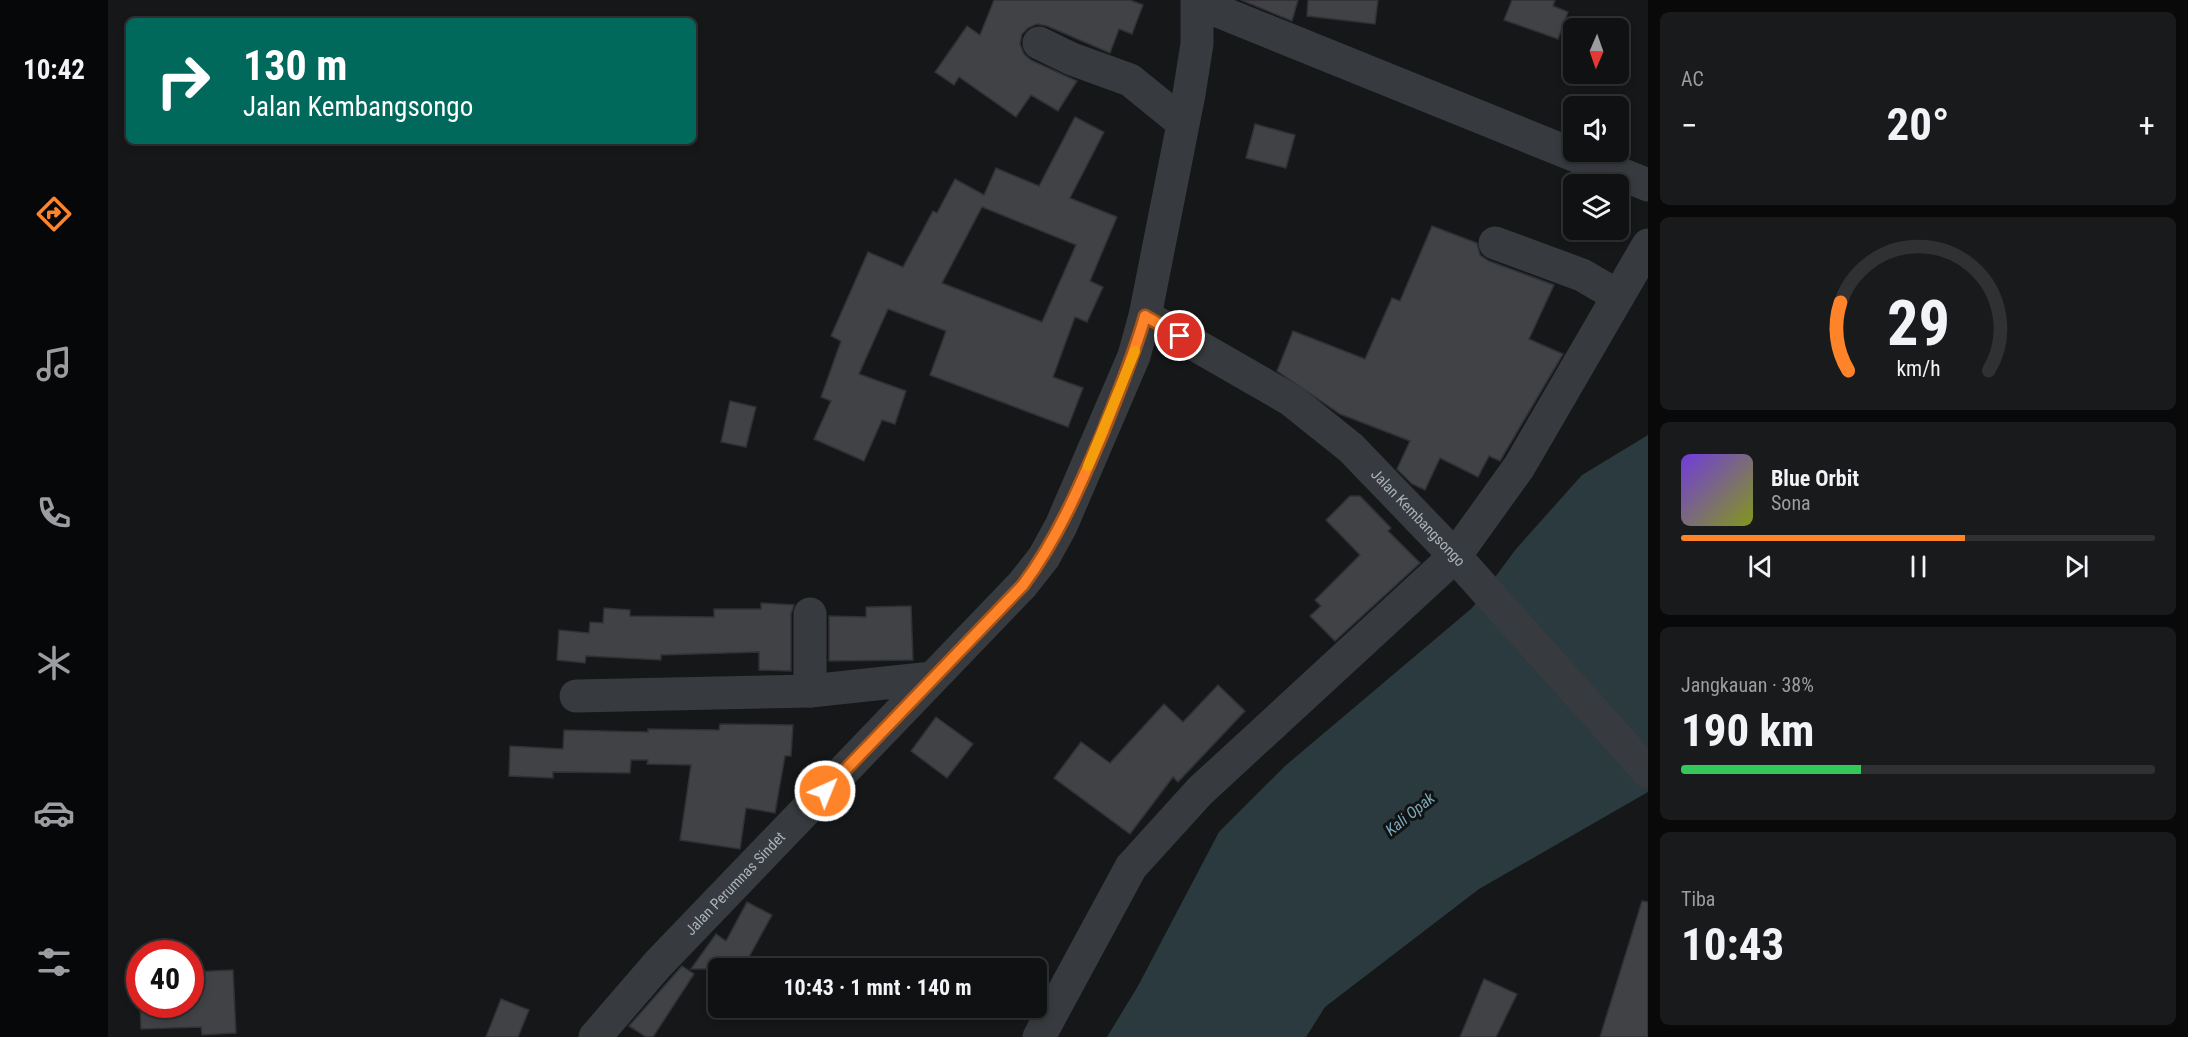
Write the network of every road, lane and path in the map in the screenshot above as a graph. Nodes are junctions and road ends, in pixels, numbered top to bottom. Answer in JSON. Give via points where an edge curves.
{"nodes":[{"id":1,"x":1197,"y":1,"type":"edge"},
{"id":2,"x":1039,"y":43,"type":"dead end"},
{"id":3,"x":1183,"y":123,"type":"junction"},
{"id":4,"x":1648,"y":185,"type":"edge"},
{"id":5,"x":1495,"y":243,"type":"dead end"},
{"id":6,"x":1648,"y":245,"type":"edge"},
{"id":7,"x":1618,"y":296,"type":"junction"},
{"id":8,"x":1145,"y":316,"type":"junction"},
{"id":9,"x":1457,"y":559,"type":"junction"},
{"id":10,"x":810,"y":614,"type":"dead end"},
{"id":11,"x":932,"y":678,"type":"junction"},
{"id":12,"x":810,"y":691,"type":"junction"},
{"id":13,"x":576,"y":696,"type":"dead end"},
{"id":14,"x":1648,"y":772,"type":"edge"},
{"id":15,"x":595,"y":1037,"type":"edge"},
{"id":16,"x":1039,"y":1037,"type":"edge"}],
"edges":[{"from":1,"to":3,"type":"street","name":"Jalan Perumnas Sindet","via":[[1197,44]]},
{"from":1,"to":4,"type":"street"},
{"from":2,"to":3,"type":"street","via":[[1130,80]]},
{"from":3,"to":8,"type":"street","name":"Jalan Perumnas Sindet"},
{"from":5,"to":7,"type":"street","via":[[1582,275]]},
{"from":6,"to":7,"type":"street"},
{"from":7,"to":9,"type":"street","via":[[1519,467]]},
{"from":8,"to":9,"type":"street","name":"Jalan Kembangsongo","via":[[1251,375],[1323,424]]},
{"from":8,"to":11,"type":"street","name":"Jalan Perumnas Sindet","via":[[1134,356],[1084,477],[1044,557],[1023,585]]},
{"from":9,"to":14,"type":"street","name":"Jalan Kembangsongo"},
{"from":9,"to":16,"type":"street","via":[[1200,791],[1131,867]]},
{"from":10,"to":12,"type":"street"},
{"from":11,"to":12,"type":"street"},
{"from":11,"to":15,"type":"street","name":"Jalan Perumnas Sindet","via":[[658,964]]},
{"from":12,"to":13,"type":"street"}]}
